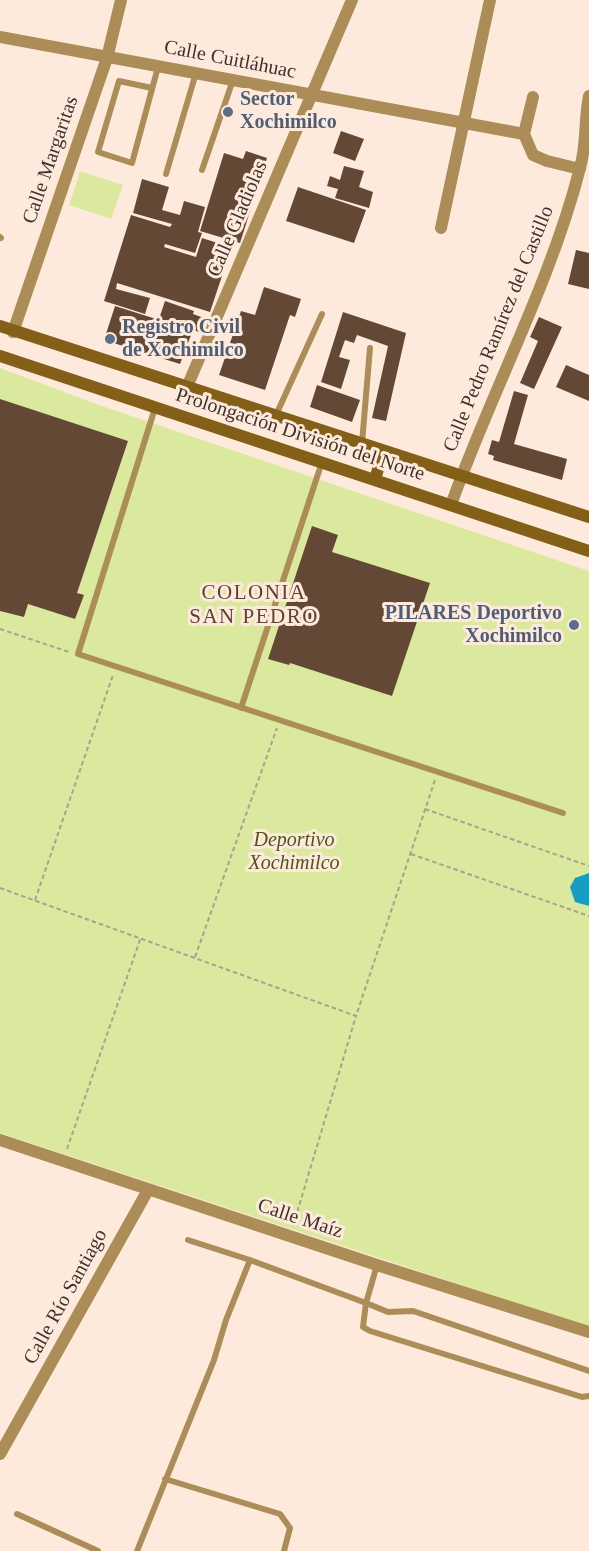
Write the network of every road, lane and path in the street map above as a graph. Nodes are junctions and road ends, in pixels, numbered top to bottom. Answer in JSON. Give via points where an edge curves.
{"nodes":[{"id":1,"x":121,"y":0,"type":"edge"},
{"id":2,"x":352,"y":0,"type":"edge"},
{"id":3,"x":490,"y":0,"type":"edge"},
{"id":4,"x":0,"y":38,"type":"edge"},
{"id":5,"x":106,"y":57,"type":"junction"},
{"id":6,"x":158,"y":66,"type":"junction"},
{"id":7,"x":196,"y":73,"type":"junction"},
{"id":8,"x":233,"y":80,"type":"junction"},
{"id":9,"x":152,"y":88,"type":"junction"},
{"id":10,"x":312,"y":96,"type":"junction"},
{"id":11,"x":589,"y":96,"type":"edge"},
{"id":12,"x":533,"y":97,"type":"dead end"},
{"id":13,"x":464,"y":123,"type":"junction"},
{"id":14,"x":524,"y":134,"type":"junction"},
{"id":15,"x":587,"y":148,"type":"edge"},
{"id":16,"x":580,"y":169,"type":"junction"},
{"id":17,"x":202,"y":170,"type":"dead end"},
{"id":18,"x":166,"y":174,"type":"dead end"},
{"id":19,"x":441,"y":228,"type":"dead end"},
{"id":20,"x":322,"y":314,"type":"dead end"},
{"id":21,"x":0,"y":326,"type":"edge"},
{"id":22,"x":13,"y":332,"type":"junction"},
{"id":23,"x":370,"y":348,"type":"dead end"},
{"id":24,"x":0,"y":356,"type":"edge"},
{"id":25,"x":187,"y":387,"type":"junction"},
{"id":26,"x":154,"y":408,"type":"junction"},
{"id":27,"x":276,"y":416,"type":"junction"},
{"id":28,"x":362,"y":444,"type":"junction"},
{"id":29,"x":383,"y":451,"type":"junction"},
{"id":30,"x":322,"y":462,"type":"junction"},
{"id":31,"x":461,"y":476,"type":"junction"},
{"id":32,"x":375,"y":480,"type":"junction"},
{"id":33,"x":451,"y":505,"type":"junction"},
{"id":34,"x":589,"y":517,"type":"edge"},
{"id":35,"x":589,"y":551,"type":"edge"},
{"id":36,"x":0,"y":629,"type":"edge"},
{"id":37,"x":78,"y":654,"type":"junction"},
{"id":38,"x":115,"y":667,"type":"junction"},
{"id":39,"x":241,"y":708,"type":"junction"},
{"id":40,"x":280,"y":720,"type":"junction"},
{"id":41,"x":438,"y":772,"type":"junction"},
{"id":42,"x":425,"y":809,"type":"junction"},
{"id":43,"x":563,"y":813,"type":"dead end"},
{"id":44,"x":411,"y":854,"type":"junction"},
{"id":45,"x":589,"y":866,"type":"edge"},
{"id":46,"x":0,"y":888,"type":"edge"},
{"id":47,"x":35,"y":900,"type":"junction"},
{"id":48,"x":589,"y":916,"type":"edge"},
{"id":49,"x":141,"y":937,"type":"junction"},
{"id":50,"x":195,"y":957,"type":"junction"},
{"id":51,"x":356,"y":1016,"type":"junction"},
{"id":52,"x":0,"y":1140,"type":"edge"},
{"id":53,"x":63,"y":1160,"type":"junction"},
{"id":54,"x":148,"y":1190,"type":"junction"},
{"id":55,"x":290,"y":1236,"type":"junction"},
{"id":56,"x":188,"y":1240,"type":"dead end"},
{"id":57,"x":250,"y":1260,"type":"junction"},
{"id":58,"x":377,"y":1265,"type":"junction"},
{"id":59,"x":366,"y":1303,"type":"junction"},
{"id":60,"x":589,"y":1332,"type":"edge"},
{"id":61,"x":589,"y":1371,"type":"edge"},
{"id":62,"x":589,"y":1396,"type":"edge"},
{"id":63,"x":0,"y":1454,"type":"edge"},
{"id":64,"x":165,"y":1479,"type":"junction"},
{"id":65,"x":17,"y":1514,"type":"dead end"},
{"id":66,"x":98,"y":1551,"type":"edge"},
{"id":67,"x":137,"y":1551,"type":"edge"},
{"id":68,"x":284,"y":1551,"type":"edge"}],
"edges":[{"from":1,"to":5,"type":"street","name":"Calle Margaritas"},
{"from":2,"to":10,"type":"street","name":"Calle Gladiolas"},
{"from":3,"to":13,"type":"street"},
{"from":4,"to":5,"type":"street","name":"Calle Cuitláhuac"},
{"from":5,"to":6,"type":"street","name":"Calle Cuitláhuac"},
{"from":5,"to":22,"type":"street","name":"Calle Margaritas"},
{"from":6,"to":7,"type":"street","name":"Calle Cuitláhuac"},
{"from":6,"to":9,"type":"lane"},
{"from":7,"to":8,"type":"street","name":"Calle Cuitláhuac"},
{"from":7,"to":18,"type":"lane"},
{"from":8,"to":10,"type":"street","name":"Calle Cuitláhuac"},
{"from":8,"to":17,"type":"lane"},
{"from":9,"to":9,"type":"lane","via":[[132,163],[98,152],[118,81]]},
{"from":10,"to":13,"type":"street","name":"Calle Cuitláhuac"},
{"from":10,"to":25,"type":"street","name":"Calle Gladiolas"},
{"from":11,"to":15,"type":"street","name":"Calle Pedro Ramírez del Castillo"},
{"from":12,"to":14,"type":"street"},
{"from":13,"to":14,"type":"street","name":"Calle Cuitláhuac"},
{"from":13,"to":19,"type":"street"},
{"from":14,"to":16,"type":"street","via":[[533,155]]},
{"from":15,"to":16,"type":"street","name":"Calle Pedro Ramírez del Castillo"},
{"from":16,"to":31,"type":"street","name":"Calle Pedro Ramírez del Castillo","via":[[548,268]]},
{"from":20,"to":27,"type":"lane"},
{"from":21,"to":22,"type":"main road","name":"Prolongación División del Norte"},
{"from":22,"to":25,"type":"main road","name":"Prolongación División del Norte"},
{"from":23,"to":28,"type":"lane"},
{"from":24,"to":26,"type":"main road","name":"Prolongación División del Norte"},
{"from":25,"to":27,"type":"main road","name":"Prolongación División del Norte"},
{"from":26,"to":30,"type":"main road","name":"Prolongación División del Norte"},
{"from":26,"to":37,"type":"lane"},
{"from":27,"to":28,"type":"main road","name":"Prolongación División del Norte"},
{"from":28,"to":29,"type":"main road","name":"Prolongación División del Norte"},
{"from":29,"to":31,"type":"main road","name":"Prolongación División del Norte"},
{"from":29,"to":32,"type":"main road"},
{"from":30,"to":32,"type":"main road","name":"Prolongación División del Norte"},
{"from":30,"to":39,"type":"lane"},
{"from":31,"to":33,"type":"street","name":"Calle Pedro Ramírez del Castillo"},
{"from":31,"to":34,"type":"main road","name":"Prolongación División del Norte"},
{"from":32,"to":33,"type":"main road","name":"Prolongación División del Norte"},
{"from":33,"to":35,"type":"main road","name":"Prolongación División del Norte"},
{"from":36,"to":37,"type":"path"},
{"from":37,"to":38,"type":"lane"},
{"from":38,"to":39,"type":"lane"},
{"from":38,"to":47,"type":"path"},
{"from":39,"to":40,"type":"lane"},
{"from":40,"to":41,"type":"lane"},
{"from":40,"to":50,"type":"path"},
{"from":41,"to":42,"type":"path"},
{"from":41,"to":43,"type":"lane"},
{"from":42,"to":44,"type":"path"},
{"from":42,"to":45,"type":"path"},
{"from":44,"to":48,"type":"path"},
{"from":44,"to":51,"type":"path"},
{"from":46,"to":47,"type":"path"},
{"from":47,"to":49,"type":"path"},
{"from":49,"to":50,"type":"path"},
{"from":49,"to":53,"type":"path"},
{"from":50,"to":51,"type":"path"},
{"from":51,"to":55,"type":"path"},
{"from":52,"to":53,"type":"street","name":"Calle Maíz"},
{"from":53,"to":54,"type":"street","name":"Calle Maíz"},
{"from":54,"to":55,"type":"street","name":"Calle Maíz"},
{"from":54,"to":63,"type":"street","name":"Calle Río Santiago"},
{"from":55,"to":58,"type":"street","name":"Calle Maíz"},
{"from":56,"to":57,"type":"lane"},
{"from":57,"to":59,"type":"lane"},
{"from":57,"to":64,"type":"lane"},
{"from":58,"to":59,"type":"lane"},
{"from":58,"to":60,"type":"street","name":"Calle Maíz"},
{"from":59,"to":61,"type":"lane","via":[[388,1312],[413,1311]]},
{"from":59,"to":62,"type":"lane","via":[[363,1327],[370,1331]]},
{"from":64,"to":67,"type":"lane"},
{"from":64,"to":68,"type":"lane","via":[[279,1514],[290,1528]]},
{"from":65,"to":66,"type":"lane"}]}
